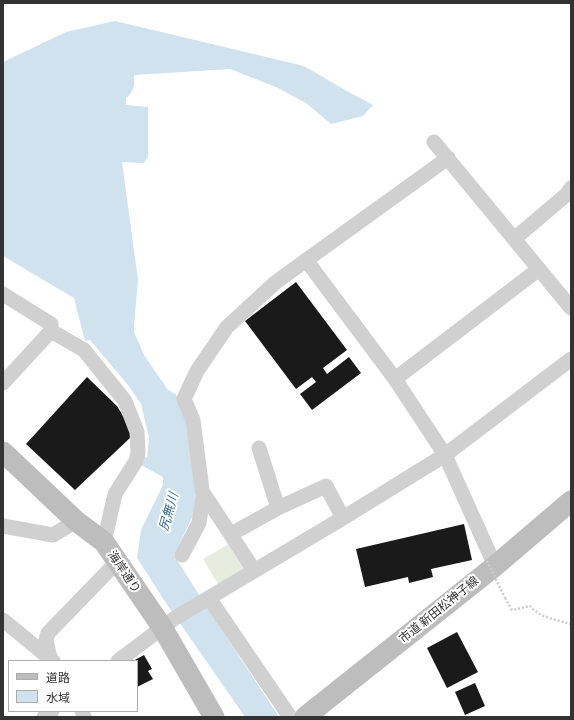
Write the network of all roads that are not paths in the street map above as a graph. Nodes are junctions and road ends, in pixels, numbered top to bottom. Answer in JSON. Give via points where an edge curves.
{"nodes":[{"id":1,"x":434,"y":142,"type":"dead end"},
{"id":2,"x":448,"y":158,"type":"junction"},
{"id":3,"x":569,"y":193,"type":"edge"},
{"id":4,"x":514,"y":239,"type":"junction"},
{"id":5,"x":306,"y":260,"type":"junction"},
{"id":6,"x":539,"y":269,"type":"junction"},
{"id":7,"x":3,"y":294,"type":"edge"},
{"id":8,"x":571,"y":308,"type":"edge"},
{"id":9,"x":51,"y":331,"type":"junction"},
{"id":10,"x":571,"y":359,"type":"edge"},
{"id":11,"x":395,"y":379,"type":"junction"},
{"id":12,"x":3,"y":383,"type":"edge"},
{"id":13,"x":259,"y":448,"type":"dead end"},
{"id":14,"x":3,"y":452,"type":"edge"},
{"id":15,"x":445,"y":454,"type":"junction"},
{"id":16,"x":202,"y":491,"type":"junction"},
{"id":17,"x":571,"y":501,"type":"edge"},
{"id":18,"x":278,"y":508,"type":"junction"},
{"id":19,"x":343,"y":518,"type":"junction"},
{"id":20,"x":76,"y":521,"type":"junction"},
{"id":21,"x":3,"y":526,"type":"edge"},
{"id":22,"x":231,"y":534,"type":"junction"},
{"id":23,"x":104,"y":542,"type":"junction"},
{"id":24,"x":182,"y":555,"type":"dead end"},
{"id":25,"x":117,"y":562,"type":"junction"},
{"id":26,"x":495,"y":566,"type":"junction"},
{"id":27,"x":254,"y":570,"type":"junction"},
{"id":28,"x":207,"y":599,"type":"junction"},
{"id":29,"x":3,"y":620,"type":"edge"},
{"id":30,"x":169,"y":623,"type":"junction"},
{"id":31,"x":51,"y":660,"type":"edge"},
{"id":32,"x":119,"y":660,"type":"edge"},
{"id":33,"x":214,"y":717,"type":"edge"},
{"id":34,"x":290,"y":717,"type":"edge"},
{"id":35,"x":305,"y":717,"type":"edge"}],
"edges":[{"from":1,"to":2,"type":"street"},
{"from":2,"to":4,"type":"street"},
{"from":2,"to":5,"type":"street"},
{"from":3,"to":4,"type":"street"},
{"from":4,"to":6,"type":"street"},
{"from":5,"to":11,"type":"street"},
{"from":5,"to":16,"type":"street","via":[[276,282],[227,327],[197,371],[184,399],[193,420]]},
{"from":6,"to":8,"type":"street"},
{"from":6,"to":11,"type":"street"},
{"from":7,"to":9,"type":"street","via":[[51,324]]},
{"from":9,"to":12,"type":"street"},
{"from":9,"to":23,"type":"street","via":[[84,350],[125,401],[138,432],[136,461],[115,494]]},
{"from":10,"to":15,"type":"street"},
{"from":11,"to":15,"type":"street"},
{"from":13,"to":18,"type":"street"},
{"from":14,"to":20,"type":"street","name":"海岸通り"},
{"from":15,"to":19,"type":"street"},
{"from":15,"to":26,"type":"street"},
{"from":16,"to":22,"type":"street"},
{"from":16,"to":24,"type":"street","via":[[199,523]]},
{"from":17,"to":26,"type":"street","name":"市道 新田松神子線"},
{"from":18,"to":19,"type":"street","via":[[326,486]]},
{"from":18,"to":22,"type":"street"},
{"from":19,"to":27,"type":"street"},
{"from":20,"to":21,"type":"street","via":[[53,535]]},
{"from":20,"to":23,"type":"street","name":"海岸通り"},
{"from":22,"to":27,"type":"street"},
{"from":23,"to":25,"type":"street","name":"海岸通り"},
{"from":25,"to":30,"type":"street","name":"海岸通り"},
{"from":25,"to":31,"type":"street","via":[[48,633],[46,640]]},
{"from":26,"to":35,"type":"street","name":"市道 新田松神子線"},
{"from":27,"to":28,"type":"street"},
{"from":28,"to":30,"type":"street"},
{"from":28,"to":34,"type":"street"},
{"from":29,"to":31,"type":"street"},
{"from":30,"to":32,"type":"street"},
{"from":30,"to":33,"type":"street","name":"海岸通り"}]}
